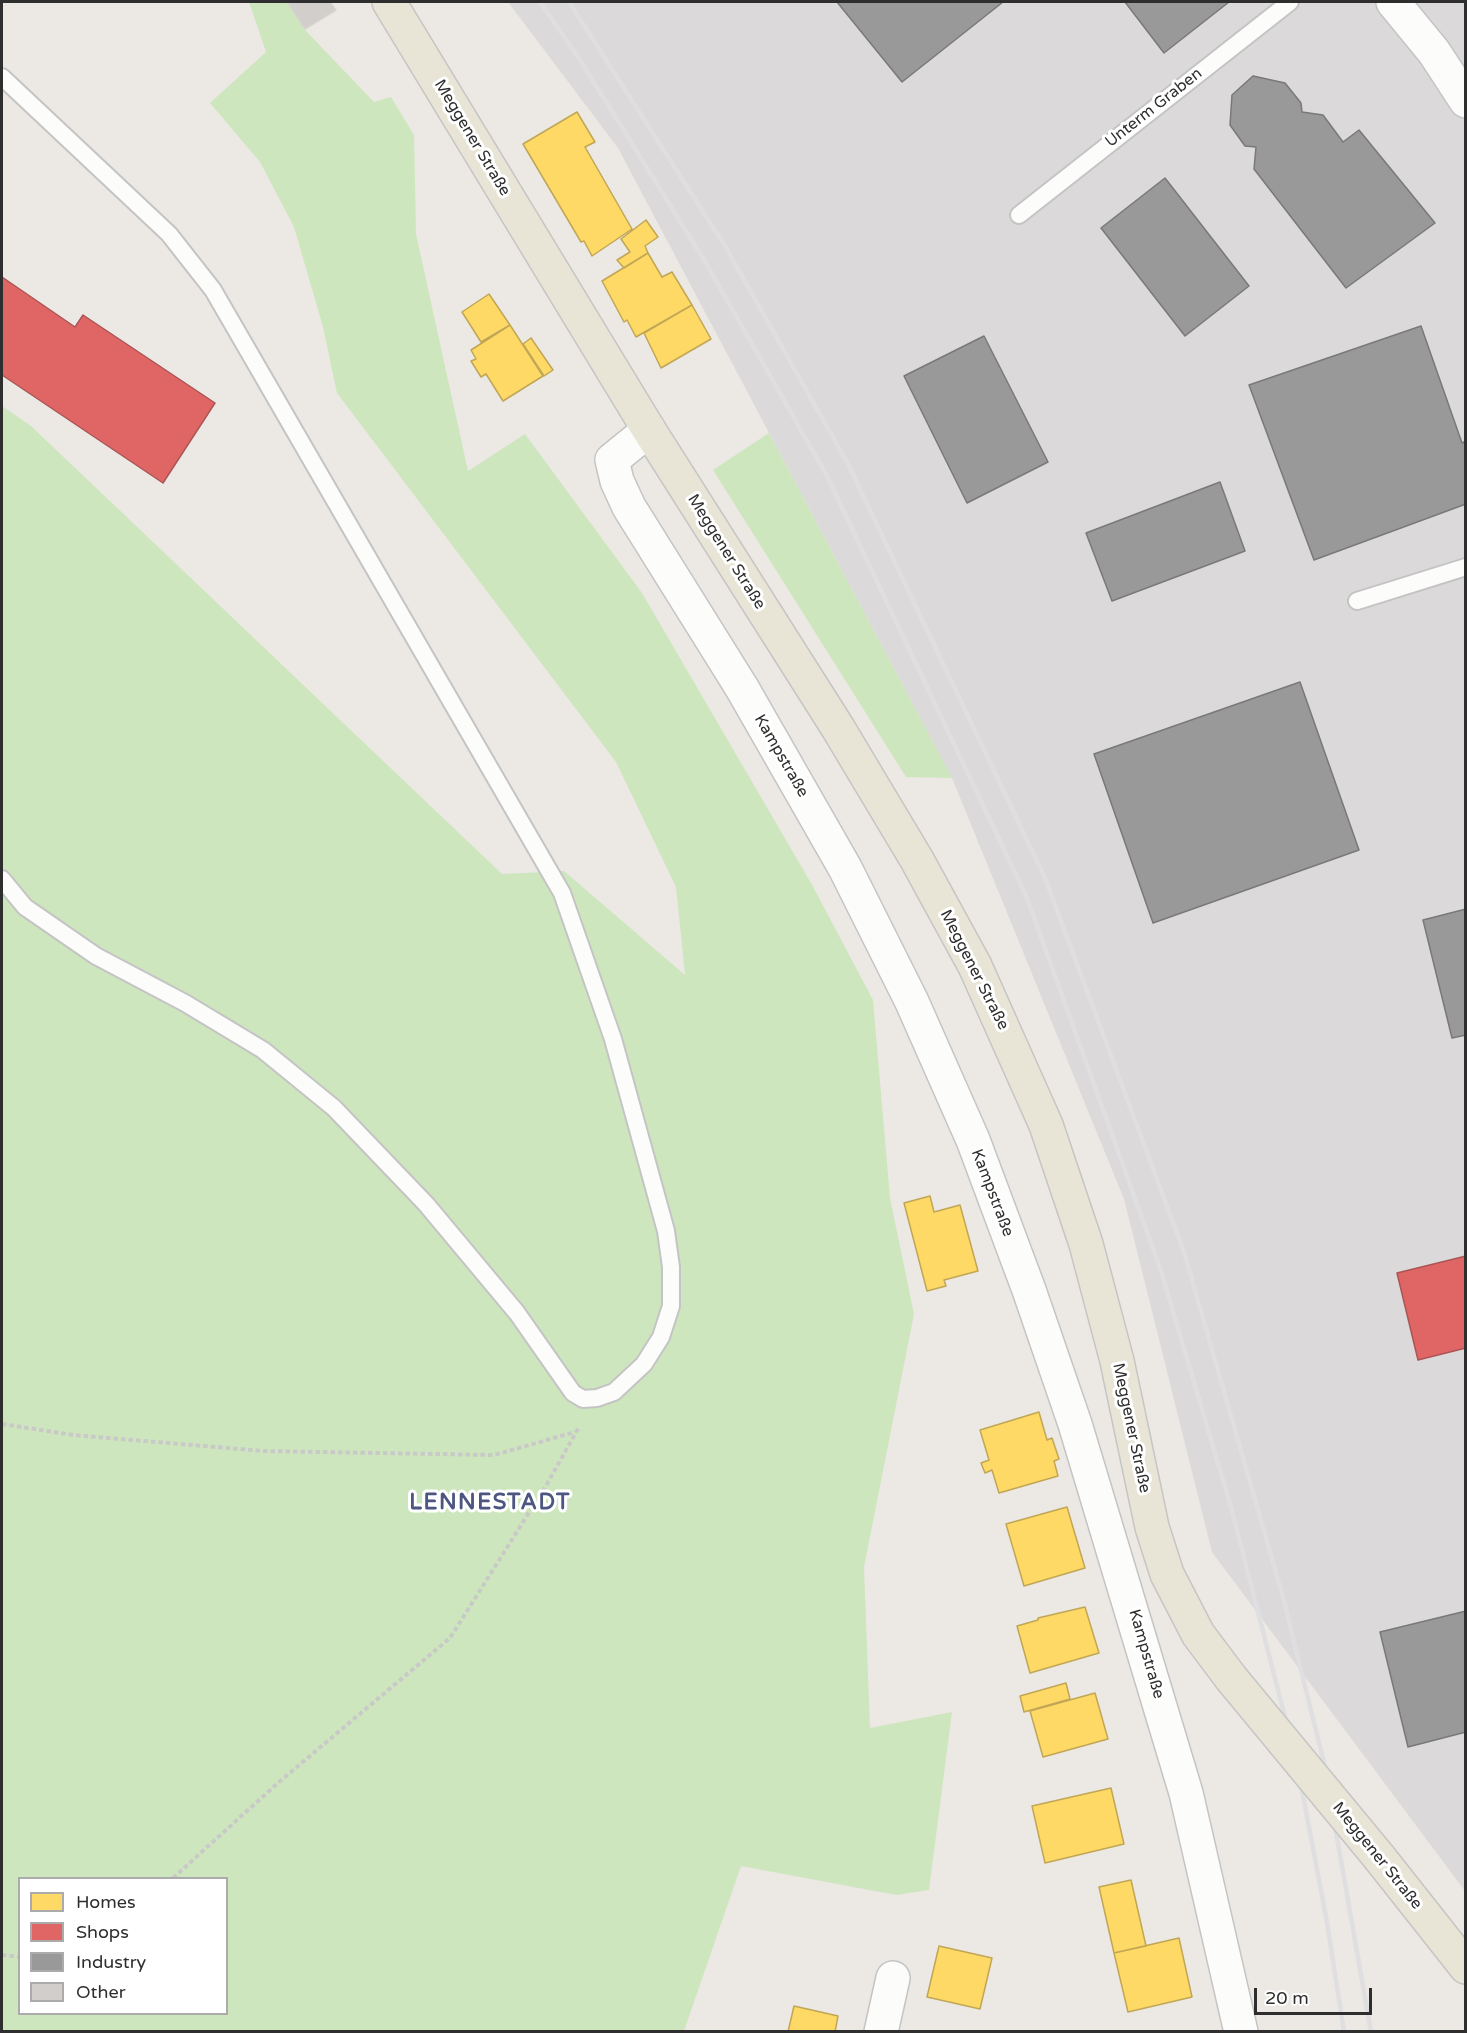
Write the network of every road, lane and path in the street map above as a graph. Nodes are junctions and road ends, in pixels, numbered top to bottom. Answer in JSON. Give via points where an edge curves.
{"nodes":[{"id":1,"x":389,"y":2,"type":"edge"},
{"id":2,"x":1290,"y":2,"type":"edge"},
{"id":3,"x":1393,"y":2,"type":"edge"},
{"id":4,"x":2,"y":77,"type":"edge"},
{"id":5,"x":1466,"y":101,"type":"edge"},
{"id":6,"x":1019,"y":215,"type":"dead end"},
{"id":7,"x":649,"y":430,"type":"junction"},
{"id":8,"x":1466,"y":567,"type":"edge"},
{"id":9,"x":1357,"y":601,"type":"dead end"},
{"id":10,"x":2,"y":879,"type":"edge"},
{"id":11,"x":597,"y":1398,"type":"junction"},
{"id":12,"x":2,"y":1424,"type":"edge"},
{"id":13,"x":576,"y":1432,"type":"junction"},
{"id":14,"x":174,"y":1877,"type":"edge"},
{"id":15,"x":2,"y":1955,"type":"edge"},
{"id":16,"x":18,"y":1957,"type":"edge"},
{"id":17,"x":1466,"y":1967,"type":"edge"},
{"id":18,"x":893,"y":1978,"type":"dead end"},
{"id":19,"x":881,"y":2031,"type":"edge"},
{"id":20,"x":1241,"y":2031,"type":"edge"}],
"edges":[{"from":1,"to":7,"type":"main road","name":"Meggener Straße"},
{"from":2,"to":6,"type":"lane","name":"Unterm Graben"},
{"from":3,"to":5,"type":"street","via":[[1434,52]]},
{"from":4,"to":11,"type":"lane","via":[[169,234],[213,290],[562,893],[613,1039],[666,1231],[671,1267],[671,1306],[661,1336],[644,1364],[614,1392]]},
{"from":7,"to":17,"type":"main road","name":"Meggener Straße","bridge":true,"via":[[838,728],[975,966],[1046,1125],[1086,1244],[1117,1361],[1152,1527],[1167,1574],[1198,1634]]},
{"from":7,"to":20,"type":"street","name":"Kampstraße","via":[[612,460],[617,481],[845,868],[912,1002],[954,1098],[1029,1290],[1075,1424],[1186,1792]]},
{"from":8,"to":9,"type":"lane"},
{"from":10,"to":11,"type":"lane","via":[[25,908],[96,956],[263,1050],[334,1108],[441,1222],[518,1313],[573,1393],[584,1399]]},
{"from":11,"to":13,"type":"path"},
{"from":12,"to":13,"type":"path","via":[[73,1436],[263,1451],[482,1455]]},
{"from":13,"to":14,"type":"path","via":[[548,1484],[450,1638],[279,1782]]},
{"from":15,"to":16,"type":"path"},
{"from":18,"to":19,"type":"street"}]}
